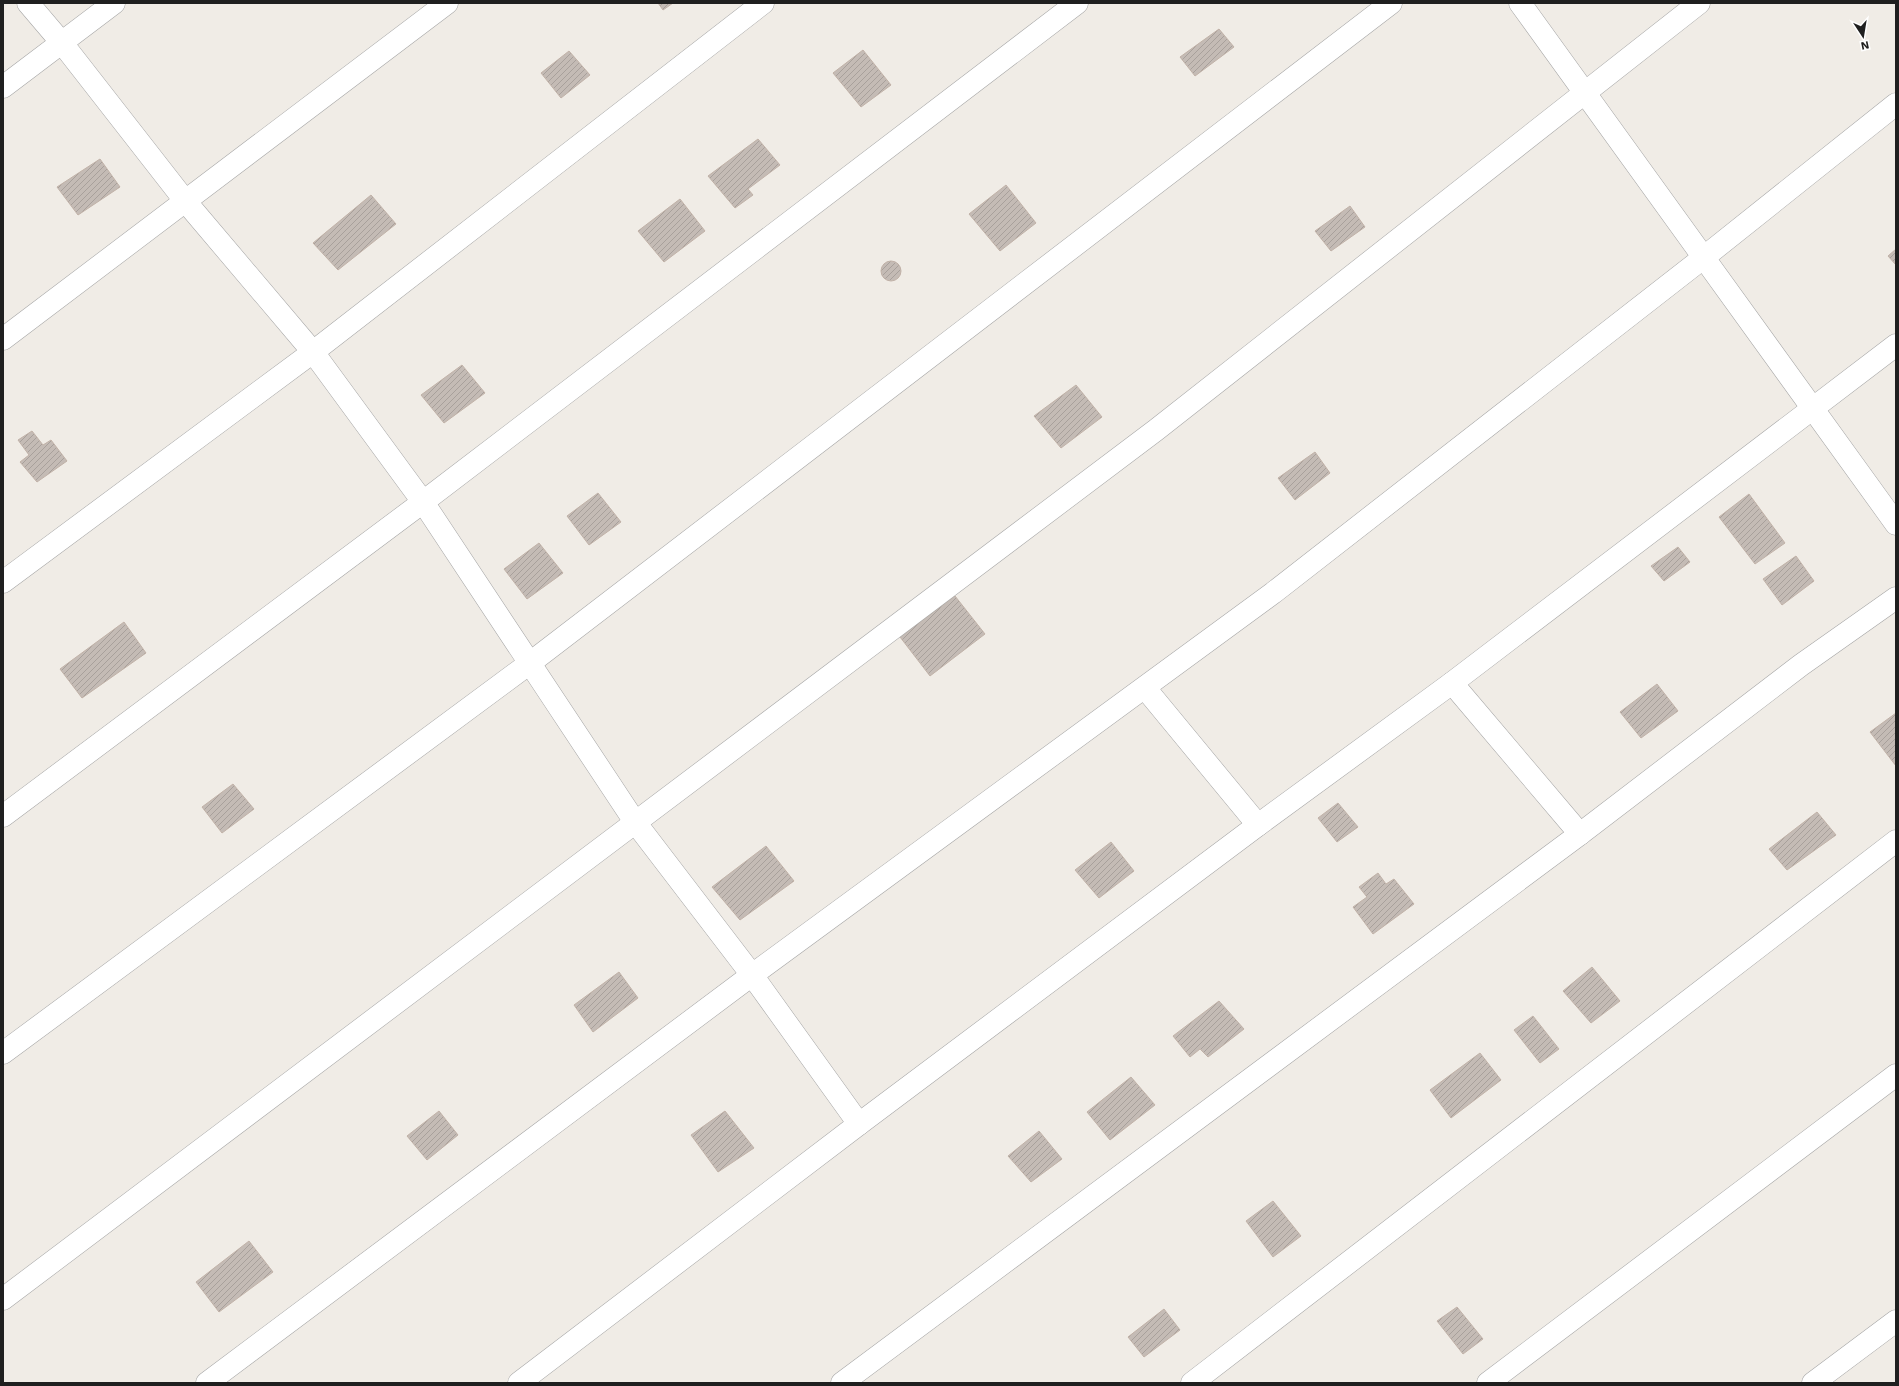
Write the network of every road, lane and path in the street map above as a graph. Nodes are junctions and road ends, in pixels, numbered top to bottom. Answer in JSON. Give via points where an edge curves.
{"nodes":[{"id":1,"x":28,"y":3,"type":"edge"},
{"id":2,"x":114,"y":3,"type":"edge"},
{"id":3,"x":447,"y":3,"type":"edge"},
{"id":4,"x":763,"y":3,"type":"edge"},
{"id":5,"x":1077,"y":3,"type":"edge"},
{"id":6,"x":1390,"y":3,"type":"edge"},
{"id":7,"x":1520,"y":3,"type":"edge"},
{"id":8,"x":1699,"y":3,"type":"edge"},
{"id":9,"x":62,"y":43,"type":"junction"},
{"id":10,"x":3,"y":86,"type":"edge"},
{"id":11,"x":1585,"y":92,"type":"junction"},
{"id":12,"x":1896,"y":104,"type":"edge"},
{"id":13,"x":186,"y":202,"type":"junction"},
{"id":14,"x":1703,"y":258,"type":"junction"},
{"id":15,"x":3,"y":339,"type":"edge"},
{"id":16,"x":1896,"y":345,"type":"edge"},
{"id":17,"x":313,"y":352,"type":"junction"},
{"id":18,"x":1813,"y":408,"type":"junction"},
{"id":19,"x":423,"y":502,"type":"junction"},
{"id":20,"x":1896,"y":524,"type":"edge"},
{"id":21,"x":3,"y":582,"type":"edge"},
{"id":22,"x":1896,"y":598,"type":"edge"},
{"id":23,"x":530,"y":663,"type":"junction"},
{"id":24,"x":1452,"y":683,"type":"junction"},
{"id":25,"x":1145,"y":688,"type":"junction"},
{"id":26,"x":3,"y":816,"type":"edge"},
{"id":27,"x":636,"y":822,"type":"junction"},
{"id":28,"x":1258,"y":825,"type":"junction"},
{"id":29,"x":1580,"y":834,"type":"junction"},
{"id":30,"x":1896,"y":842,"type":"edge"},
{"id":31,"x":752,"y":975,"type":"junction"},
{"id":32,"x":3,"y":1053,"type":"edge"},
{"id":33,"x":1896,"y":1075,"type":"edge"},
{"id":34,"x":859,"y":1124,"type":"junction"},
{"id":35,"x":3,"y":1300,"type":"edge"},
{"id":36,"x":1896,"y":1321,"type":"edge"},
{"id":37,"x":207,"y":1383,"type":"edge"},
{"id":38,"x":519,"y":1383,"type":"edge"},
{"id":39,"x":842,"y":1383,"type":"edge"},
{"id":40,"x":1192,"y":1383,"type":"edge"},
{"id":41,"x":1488,"y":1383,"type":"edge"},
{"id":42,"x":1813,"y":1383,"type":"edge"}],
"edges":[{"from":1,"to":9,"type":"street"},
{"from":2,"to":9,"type":"street"},
{"from":3,"to":13,"type":"street"},
{"from":4,"to":17,"type":"street"},
{"from":5,"to":19,"type":"street"},
{"from":6,"to":23,"type":"street"},
{"from":7,"to":11,"type":"street"},
{"from":8,"to":11,"type":"street"},
{"from":9,"to":10,"type":"street"},
{"from":9,"to":13,"type":"street"},
{"from":11,"to":14,"type":"street"},
{"from":11,"to":27,"type":"street","via":[[1156,430]]},
{"from":12,"to":14,"type":"street"},
{"from":13,"to":15,"type":"street"},
{"from":13,"to":17,"type":"street"},
{"from":14,"to":18,"type":"street"},
{"from":14,"to":25,"type":"street","via":[[1280,588]]},
{"from":16,"to":18,"type":"street"},
{"from":17,"to":19,"type":"street"},
{"from":17,"to":21,"type":"street"},
{"from":18,"to":20,"type":"street"},
{"from":18,"to":24,"type":"street"},
{"from":19,"to":23,"type":"street"},
{"from":19,"to":26,"type":"street"},
{"from":22,"to":29,"type":"street","via":[[1801,665]]},
{"from":23,"to":27,"type":"street"},
{"from":23,"to":32,"type":"street"},
{"from":24,"to":28,"type":"street"},
{"from":24,"to":29,"type":"street"},
{"from":25,"to":28,"type":"street"},
{"from":25,"to":31,"type":"street"},
{"from":27,"to":31,"type":"street"},
{"from":27,"to":35,"type":"street"},
{"from":28,"to":34,"type":"street"},
{"from":29,"to":39,"type":"street"},
{"from":30,"to":40,"type":"street"},
{"from":31,"to":34,"type":"street"},
{"from":31,"to":37,"type":"street"},
{"from":33,"to":41,"type":"street"},
{"from":34,"to":38,"type":"street"},
{"from":36,"to":42,"type":"street"}]}
